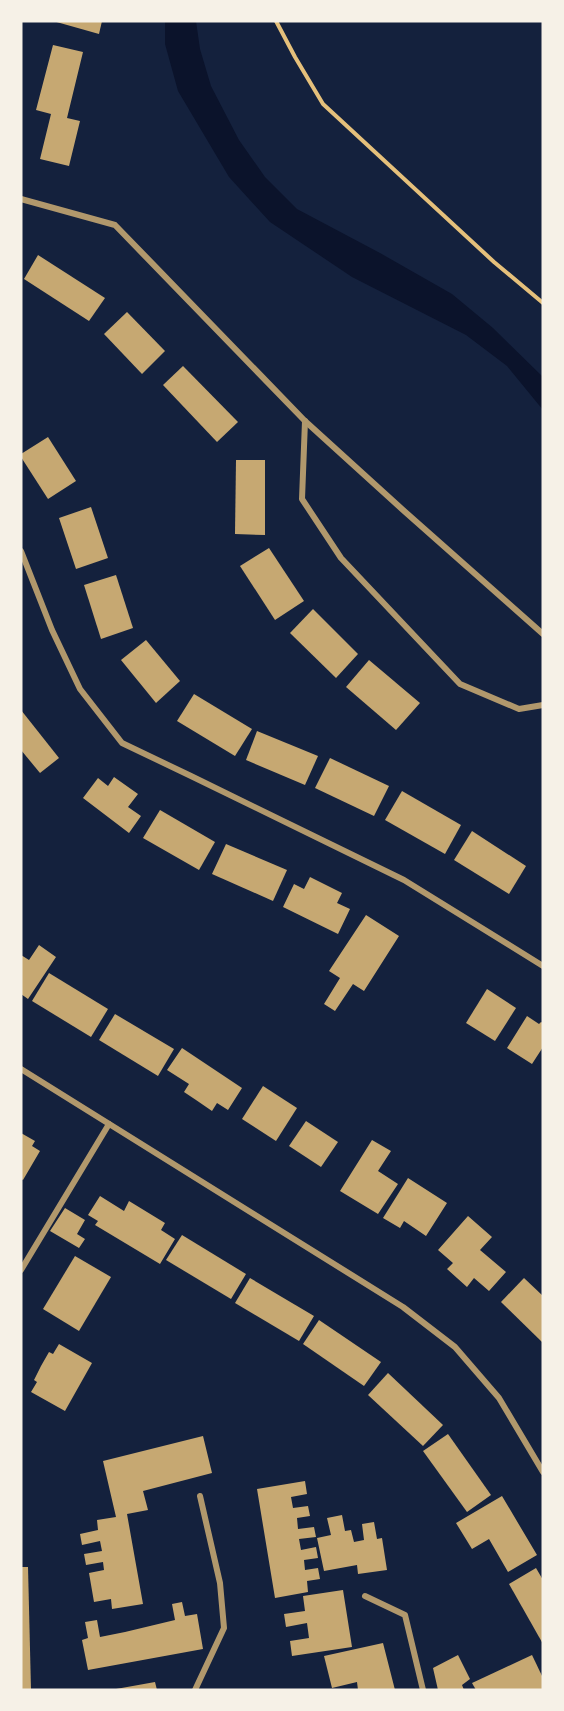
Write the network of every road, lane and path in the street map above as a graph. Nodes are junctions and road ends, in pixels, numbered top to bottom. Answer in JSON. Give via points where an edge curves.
{"nodes":[{"id":1,"x":276,"y":21,"type":"edge"},
{"id":2,"x":21,"y":199,"type":"edge"},
{"id":3,"x":543,"y":303,"type":"edge"},
{"id":4,"x":305,"y":421,"type":"junction"},
{"id":5,"x":21,"y":551,"type":"edge"},
{"id":6,"x":543,"y":634,"type":"edge"},
{"id":7,"x":543,"y":705,"type":"edge"},
{"id":8,"x":543,"y":966,"type":"edge"},
{"id":9,"x":21,"y":1069,"type":"edge"},
{"id":10,"x":109,"y":1124,"type":"junction"},
{"id":11,"x":21,"y":1270,"type":"edge"},
{"id":12,"x":543,"y":1472,"type":"edge"},
{"id":13,"x":200,"y":1496,"type":"dead end"},
{"id":14,"x":365,"y":1596,"type":"dead end"},
{"id":15,"x":195,"y":1690,"type":"edge"},
{"id":16,"x":423,"y":1690,"type":"edge"}],
"edges":[{"from":1,"to":3,"type":"path","via":[[323,104]]},
{"from":2,"to":4,"type":"street","via":[[114,225]]},
{"from":4,"to":6,"type":"street"},
{"from":4,"to":7,"type":"street","via":[[302,499],[341,558],[460,684],[519,709]]},
{"from":5,"to":8,"type":"street","via":[[80,689],[122,743],[404,880]]},
{"from":9,"to":10,"type":"street"},
{"from":10,"to":11,"type":"street"},
{"from":10,"to":12,"type":"street","via":[[403,1307],[454,1347],[499,1398]]},
{"from":13,"to":15,"type":"street","via":[[220,1583],[224,1628]]},
{"from":14,"to":16,"type":"street","via":[[405,1615]]}]}
